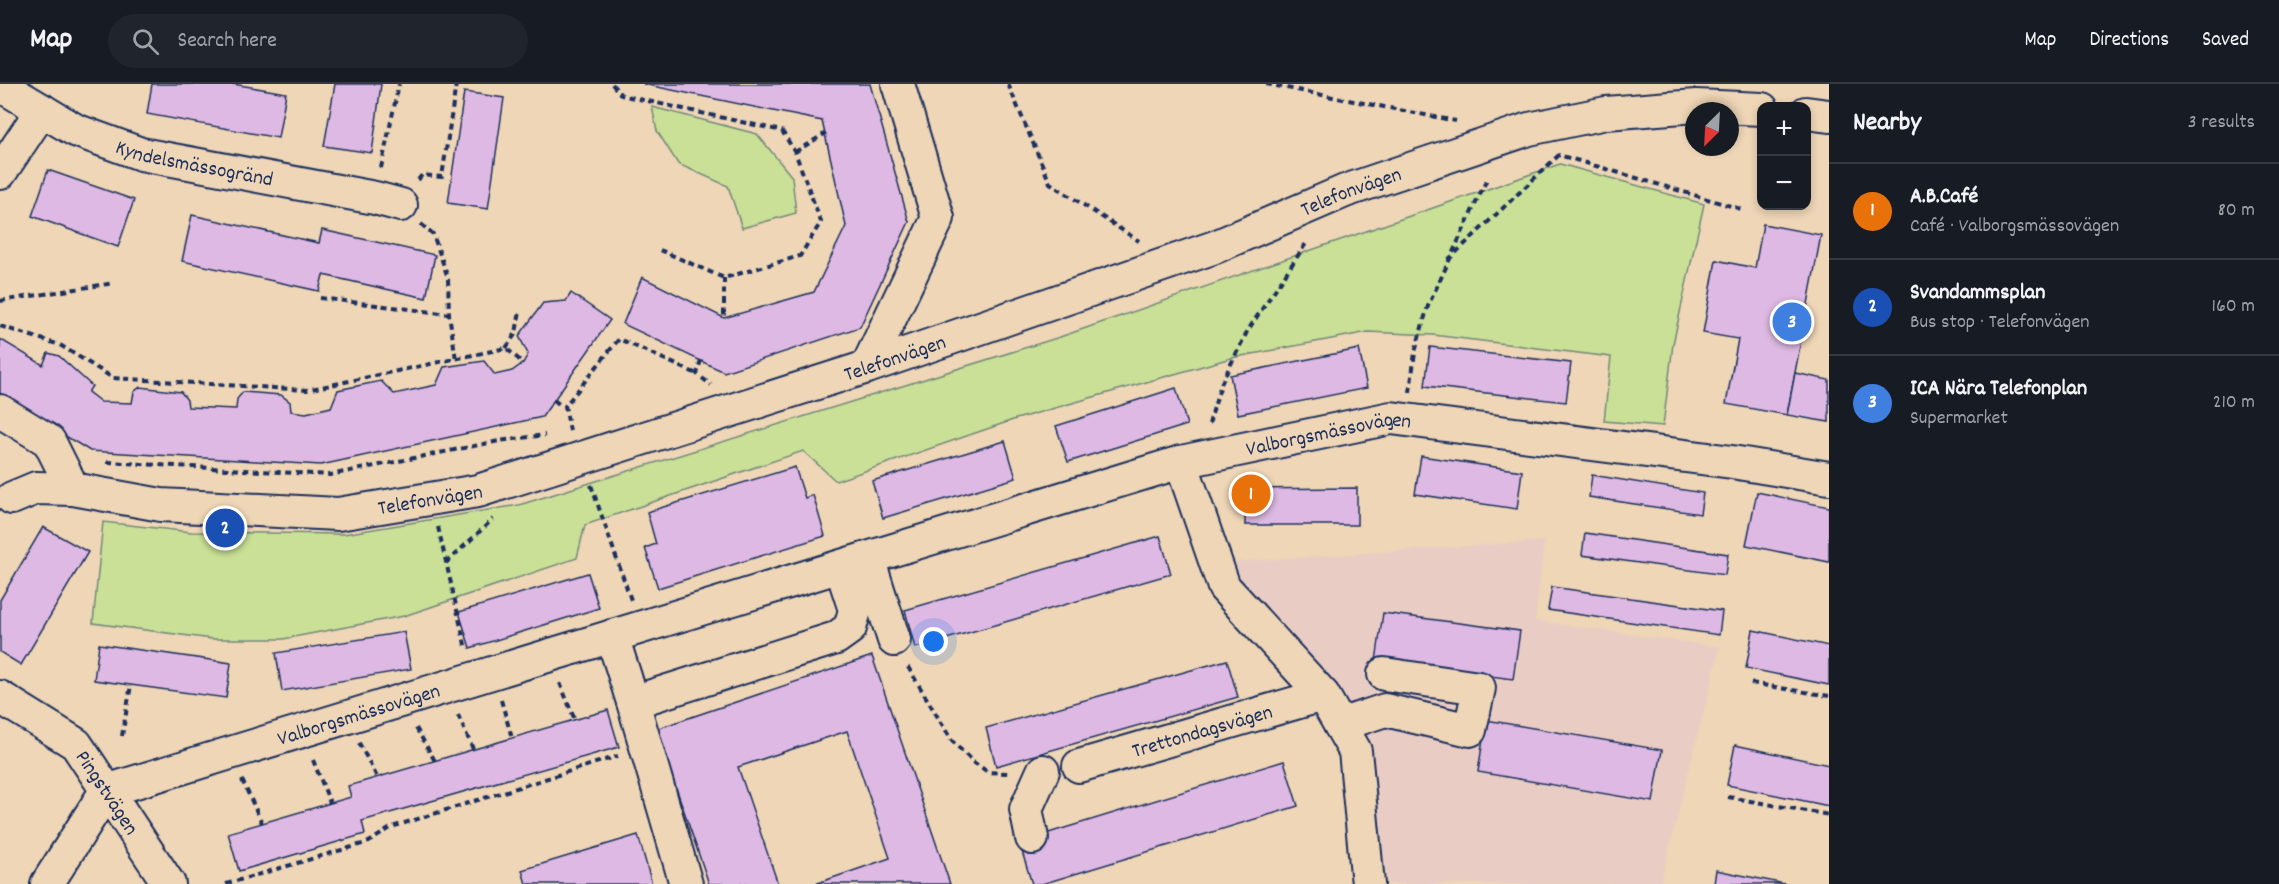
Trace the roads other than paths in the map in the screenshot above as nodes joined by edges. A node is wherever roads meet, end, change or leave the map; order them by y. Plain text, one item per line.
1 (898, 84) edge
2 (0, 85) edge
3 (42, 110) junction
4 (1757, 110) edge
5 (1811, 114) edge
6 (1829, 116) edge
7 (0, 173) edge
8 (401, 205) road end
9 (867, 367) junction
10 (0, 411) edge
11 (1181, 462) junction
12 (1829, 478) edge
13 (73, 489) junction
14 (4, 501) edge
15 (854, 562) junction
16 (612, 636) junction
17 (894, 640) road end
18 (1384, 674) dead end
19 (1323, 694) junction
20 (0, 697) edge
21 (633, 702) junction
22 (1340, 725) junction
23 (1079, 766) dead end
24 (1043, 771) road end
25 (106, 791) junction
26 (1032, 838) dead end
27 (46, 884) edge
28 (169, 884) edge
29 (686, 884) edge
30 (1368, 884) edge

1 - 9 street
2 - 3 street, Kyndelsmässogränd
3 - 7 street
3 - 8 street, Kyndelsmässogränd
4 - 9 street, Telefonvägen
5 - 6 street
9 - 13 street, Telefonvägen
10 - 13 street
11 - 12 street, Valborgsmässovägen
11 - 15 street, Valborgsmässovägen
11 - 19 street
13 - 14 street, Telefonvägen
15 - 16 street, Valborgsmässovägen
15 - 17 street
15 - 21 street
16 - 21 street
16 - 25 street, Valborgsmässovägen
18 - 22 street
19 - 22 street
19 - 23 street, Trettondagsvägen
20 - 25 street, Pingstvägen
21 - 29 street
22 - 30 street
24 - 26 street
25 - 27 street
25 - 28 street, Pingstvägen

